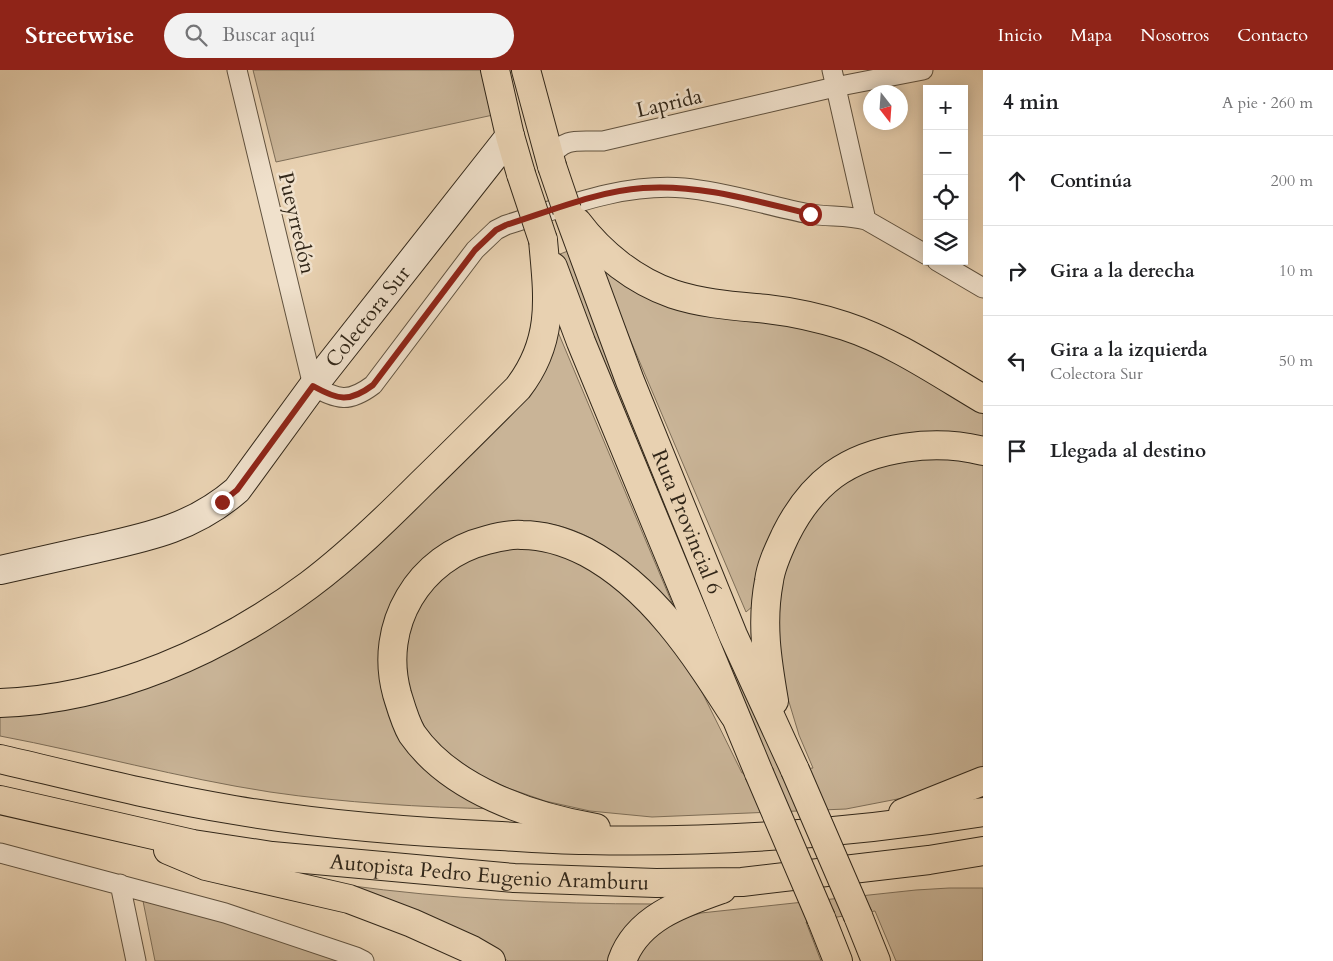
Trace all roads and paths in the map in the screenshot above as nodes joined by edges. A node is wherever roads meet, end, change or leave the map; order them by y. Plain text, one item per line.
1 (237, 70) edge
2 (495, 70) edge
3 (526, 70) edge
4 (922, 70) edge
5 (833, 79) edge
6 (510, 136) junction
7 (551, 162) junction
8 (866, 220) junction
9 (587, 244) junction
10 (546, 252) junction
11 (923, 253) edge
12 (944, 265) edge
13 (983, 288) edge
14 (313, 386) junction
15 (983, 399) edge
16 (983, 451) edge
17 (0, 570) edge
18 (0, 703) edge
19 (734, 715) junction
20 (779, 733) junction
21 (0, 758) edge
22 (983, 781) edge
23 (0, 800) edge
24 (983, 812) edge
25 (116, 827) junction
26 (869, 828) junction
27 (672, 841) junction
28 (983, 851) edge
29 (0, 853) edge
30 (929, 860) junction
31 (983, 870) edge
32 (742, 882) junction
33 (120, 884) junction
34 (136, 961) edge
35 (364, 961) edge
36 (491, 961) edge
37 (622, 961) edge
38 (838, 961) edge
39 (876, 961) edge

1 - 14 street, Pueyrredón
2 - 6 highway, Ruta Provincial 6
3 - 7 highway
4 - 5 street, Laprida
5 - 7 street, Laprida
5 - 8 street
6 - 10 highway, Ruta Provincial 6, bridge
6 - 14 street, Colectora Sur
7 - 9 highway, bridge
8 - 11 street
8 - 14 street
9 - 15 highway
9 - 20 highway, Ruta Provincial 6
10 - 18 highway
10 - 19 highway, Ruta Provincial 6
12 - 13 street
14 - 17 street, Colectora Sur
16 - 20 highway
19 - 27 highway
19 - 38 highway, Ruta Provincial 6, bridge
20 - 39 highway, Ruta Provincial 6, bridge
21 - 27 highway, Autopista Pedro Eugenio Aramburu
22 - 26 highway
23 - 25 highway, Autopista Pedro Eugenio Aramburu
24 - 26 highway, Autopista Pedro Eugenio Aramburu
25 - 32 highway, Autopista Pedro Eugenio Aramburu
25 - 36 highway
26 - 27 highway, Autopista Pedro Eugenio Aramburu
28 - 30 highway, Autopista Pedro Eugenio Aramburu
29 - 33 street
30 - 31 highway
30 - 32 highway, Autopista Pedro Eugenio Aramburu
32 - 37 highway
33 - 34 street
33 - 35 street

